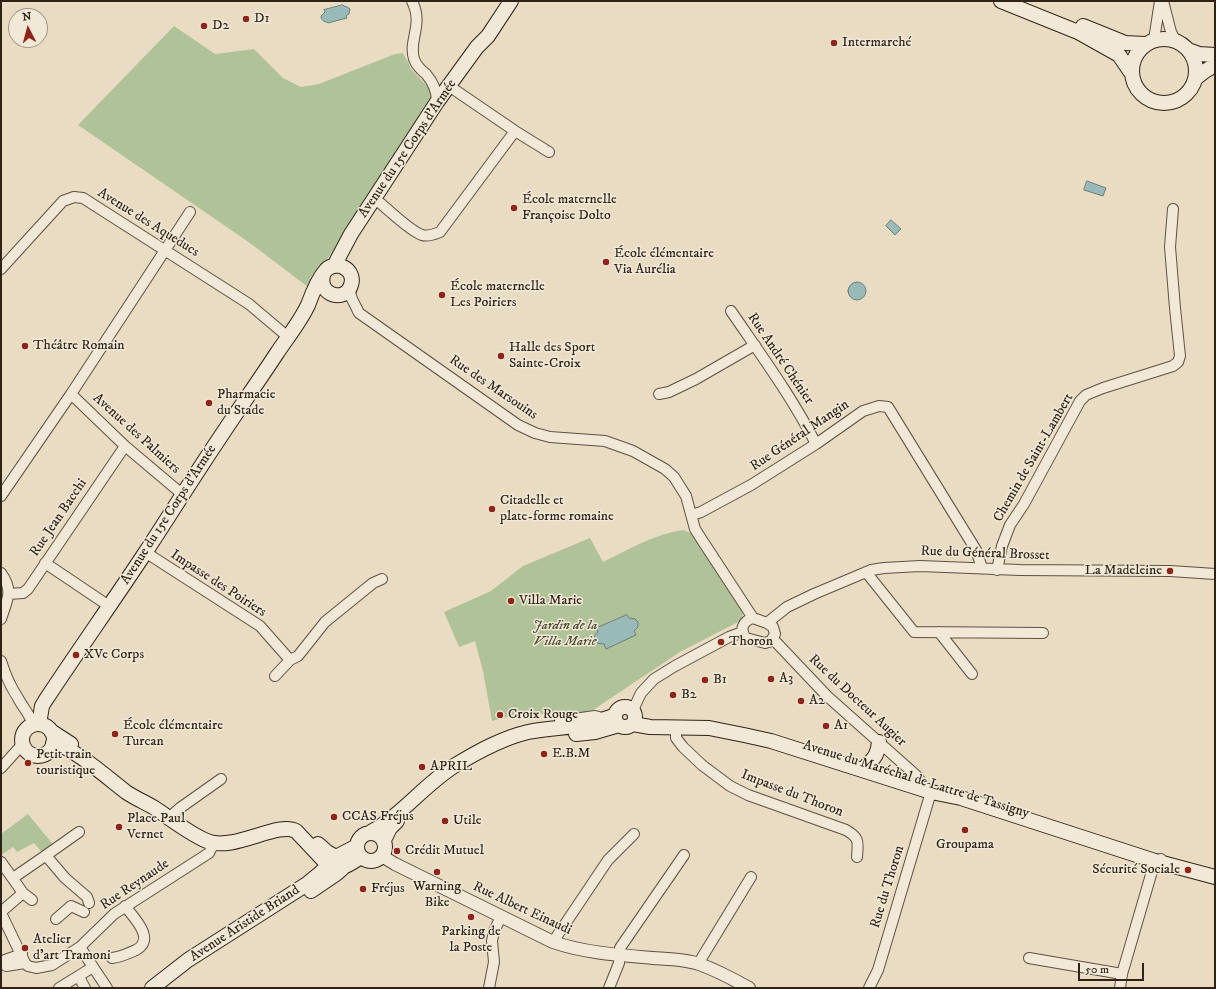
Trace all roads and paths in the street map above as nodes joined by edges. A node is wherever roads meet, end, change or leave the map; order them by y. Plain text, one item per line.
1 (412, 1) edge
2 (511, 1) edge
3 (1001, 1) edge
4 (1023, 1) edge
5 (1162, 1) edge
6 (1175, 40) junction
7 (1150, 42) junction
8 (1191, 51) junction
9 (1215, 55) edge
10 (1215, 65) edge
11 (1132, 74) junction
12 (1196, 78) junction
13 (452, 88) junction
14 (438, 102) junction
15 (515, 131) junction
16 (550, 152) dead end
17 (380, 203) junction
18 (1173, 209) dead end
19 (190, 212) dead end
20 (165, 251) junction
21 (1, 269) edge
22 (335, 270) junction
23 (349, 289) junction
24 (328, 292) junction
25 (306, 308) junction
26 (731, 311) dead end
27 (288, 337) junction
28 (755, 345) junction
29 (71, 394) junction
30 (659, 394) dead end
31 (816, 444) junction
32 (125, 446) junction
33 (182, 494) junction
34 (1, 496) edge
35 (692, 515) junction
36 (145, 552) junction
37 (45, 563) junction
38 (982, 568) junction
39 (997, 570) junction
40 (866, 572) junction
41 (1, 573) edge
42 (1215, 574) edge
43 (382, 579) dead end
44 (9, 594) junction
45 (109, 606) junction
46 (2, 616) edge
47 (754, 618) junction
48 (768, 623) junction
49 (743, 632) junction
50 (939, 632) junction
51 (1043, 633) dead end
52 (773, 639) junction
53 (290, 660) junction
54 (1, 661) edge
55 (3, 671) edge
56 (972, 674) dead end
57 (275, 676) dead end
58 (42, 706) junction
59 (26, 709) junction
60 (623, 718) junction
61 (676, 727) junction
62 (44, 731) junction
63 (879, 742) junction
64 (23, 746) junction
65 (867, 765) junction
66 (1, 768) edge
67 (221, 779) dead end
68 (926, 788) junction
69 (172, 815) junction
70 (79, 832) dead end
71 (371, 832) junction
72 (634, 834) dead end
73 (384, 840) junction
74 (214, 843) junction
75 (359, 852) junction
76 (684, 855) dead end
77 (45, 856) junction
78 (382, 856) junction
79 (857, 857) dead end
80 (1155, 861) junction
81 (1, 862) edge
82 (336, 863) junction
83 (1193, 863) junction
84 (1215, 869) edge
85 (752, 877) dead end
86 (1215, 877) edge
87 (13, 878) junction
88 (23, 893) junction
89 (32, 900) dead end
90 (125, 906) junction
91 (1, 912) edge
92 (501, 917) junction
93 (56, 919) dead end
94 (553, 942) junction
95 (80, 947) junction
96 (620, 955) junction
97 (112, 958) dead end
98 (1029, 958) dead end
99 (3, 961) edge
100 (25, 961) junction
101 (698, 964) junction
102 (93, 967) junction
103 (1122, 974) junction
104 (79, 976) junction
105 (59, 988) edge
106 (85, 988) edge
107 (107, 988) edge
108 (152, 988) edge
109 (164, 988) edge
110 (489, 988) edge
111 (610, 988) edge
112 (749, 988) edge
113 (869, 988) edge
114 (1120, 988) edge

1 - 14 street
2 - 13 main road, Avenue du 15e Corps d'Armée
3 - 11 main road
4 - 7 main road
5 - 6 street
5 - 7 street
6 - 7 main road
6 - 8 main road
7 - 11 main road
8 - 9 main road
8 - 12 main road
10 - 12 main road
11 - 12 main road
13 - 14 main road, Avenue du 15e Corps d'Armée
13 - 15 street
13 - 17 main road, Avenue du 15e Corps d'Armée
14 - 22 main road, Avenue du 15e Corps d'Armée
15 - 16 street
15 - 17 street
17 - 22 main road, Avenue du 15e Corps d'Armée
18 - 39 street, Chemin de Saint-Lambert
19 - 20 street
20 - 21 street, Avenue des Aqueducs
20 - 27 street, Avenue des Aqueducs
20 - 29 street
22 - 23 main road
22 - 24 main road
22 - 25 main road, Avenue du 15e Corps d'Armée
23 - 24 main road
23 - 35 street, Rue des Marsouins
24 - 25 main road, Avenue du 15e Corps d'Armée
25 - 27 main road, Avenue du 15e Corps d'Armée
26 - 28 street, Rue André Chénier
27 - 33 main road, Avenue du 15e Corps d'Armée
28 - 30 street
28 - 31 street, Rue André Chénier
29 - 32 street, Avenue des Palmiers
29 - 34 street
31 - 35 street, Rue Général Mangin
31 - 38 street, Rue Général Mangin
32 - 33 street, Avenue des Palmiers
32 - 37 street, Rue Jean Bacchi
33 - 36 main road, Avenue du 15e Corps d'Armée
35 - 47 street
36 - 45 main road, Avenue du 15e Corps d'Armée
36 - 53 street, Impasse des Poiriers
37 - 44 street, Rue Jean Bacchi
37 - 45 street
38 - 39 street, Rue du Général Brosset
38 - 40 street, Rue du Général Brosset
39 - 42 street, Rue du Général Brosset
40 - 48 street, Rue du Général Brosset
40 - 50 street
41 - 44 street
43 - 53 street
44 - 46 street
45 - 58 main road, Avenue du 15e Corps d'Armée
47 - 48 street
47 - 49 street
48 - 52 street
49 - 52 street
49 - 60 street
50 - 51 street
50 - 56 street
52 - 63 street, Rue du Docteur Augier
53 - 57 street
54 - 55 street
55 - 59 street
58 - 59 street
58 - 62 main road, Avenue du 15e Corps d'Armée
59 - 62 street
60 - 61 main road, Avenue du Maréchal de Lattre de Tassigny
60 - 65 main road, Avenue du Maréchal de Lattre de Tassigny
60 - 71 main road
60 - 73 main road
61 - 68 main road, Avenue du Maréchal de Lattre de Tassigny
61 - 79 street, Impasse du Thoron
62 - 64 main road
62 - 64 main road
62 - 69 main road
62 - 74 main road
63 - 65 main road
63 - 68 street, Rue du Docteur Augier
64 - 66 street
65 - 68 main road, Avenue du Maréchal de Lattre de Tassigny
67 - 69 street
68 - 80 main road, Avenue du Maréchal de Lattre de Tassigny
68 - 83 main road, Avenue du Maréchal de Lattre de Tassigny
68 - 113 street, Rue du Thoron
69 - 82 main road
70 - 77 street
71 - 73 main road
71 - 75 main road
72 - 94 street
73 - 78 main road
74 - 82 main road
74 - 90 street, Rue Reynaude
75 - 78 main road
75 - 82 main road
76 - 96 street
77 - 87 street
77 - 93 street
78 - 92 street, Rue Albert Einaudi
80 - 83 street, Avenue du Maréchal de Lattre de Tassigny
80 - 86 main road, Avenue du Maréchal de Lattre de Tassigny
80 - 103 street
81 - 87 street
82 - 108 main road, Avenue Aristide Briand
82 - 109 main road, Avenue Aristide Briand
83 - 84 main road, Avenue du Maréchal de Lattre de Tassigny
85 - 101 street
87 - 88 street
88 - 89 street
88 - 91 street
90 - 95 street, Rue Reynaude
90 - 97 street
91 - 100 street
92 - 94 street, Rue Albert Einaudi
92 - 110 street
94 - 96 street, Rue Albert Einaudi
95 - 100 street, Rue Reynaude
95 - 102 street
96 - 101 street, Rue Albert Einaudi
96 - 111 street
98 - 103 street
99 - 100 street, Rue Reynaude
101 - 112 street, Rue Albert Einaudi
102 - 104 street
102 - 107 street
103 - 114 street
104 - 105 street
104 - 106 street

